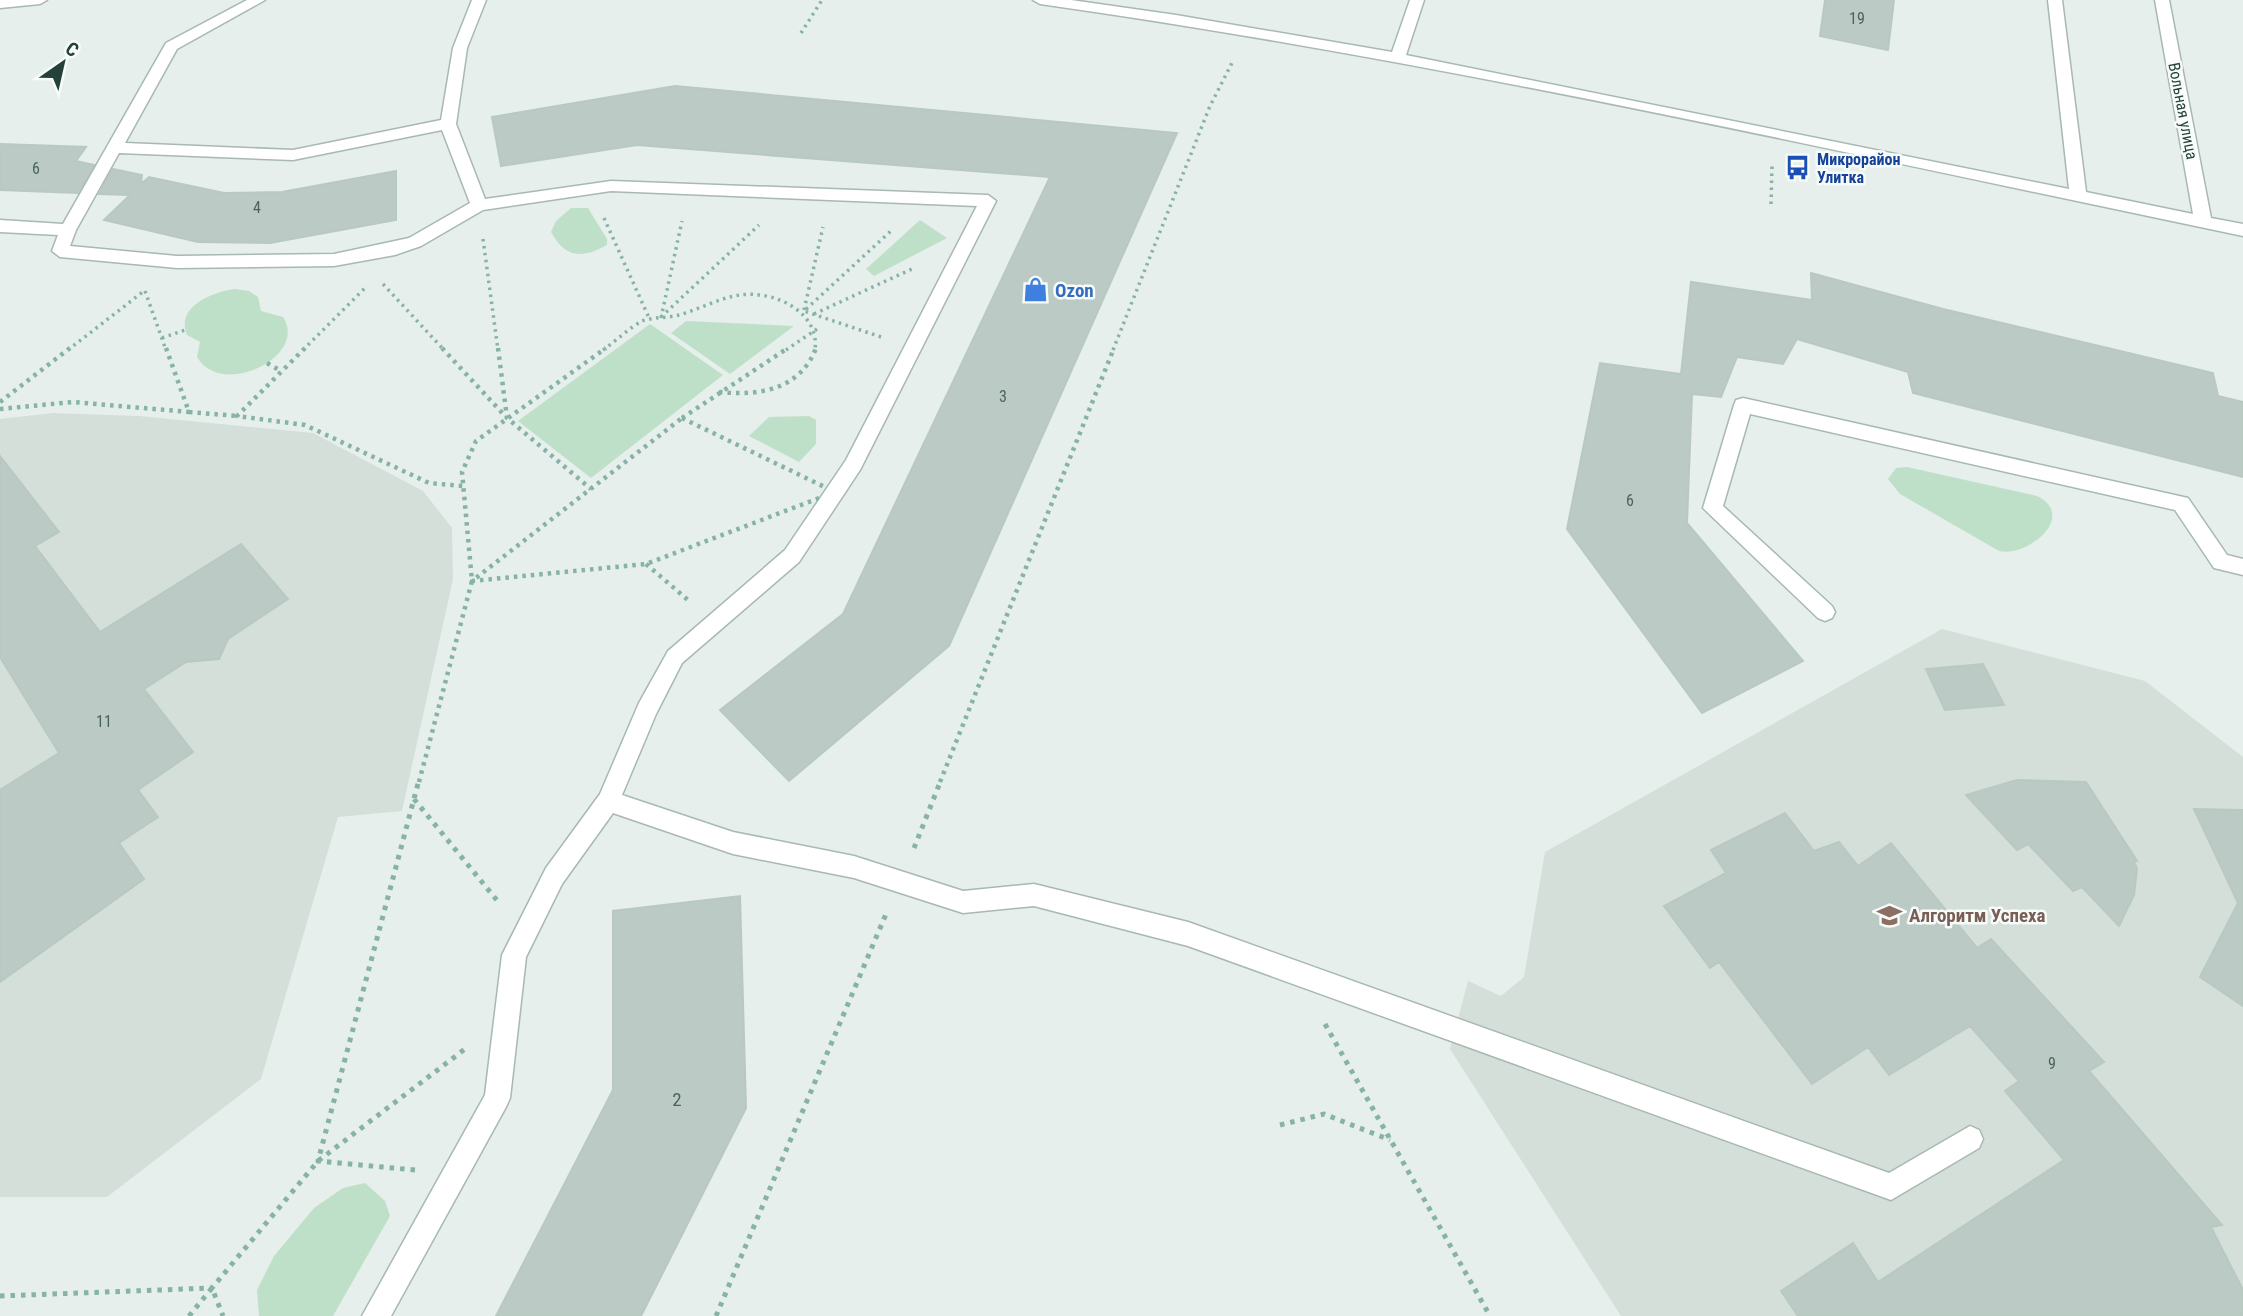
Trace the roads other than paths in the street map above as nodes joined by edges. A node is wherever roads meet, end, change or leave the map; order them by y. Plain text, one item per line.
1 (40, 0) edge
2 (258, 0) edge
3 (479, 0) edge
4 (1040, 0) edge
5 (1417, 0) edge
6 (2056, 0) edge
7 (2162, 0) edge
8 (0, 4) edge
9 (1397, 58) junction
10 (449, 124) junction
11 (116, 148) junction
12 (2078, 197) junction
13 (479, 205) junction
14 (2203, 221) junction
15 (0, 226) edge
16 (68, 230) junction
17 (2243, 230) edge
18 (2243, 567) edge
19 (1825, 612) dead end
20 (608, 802) junction
21 (1970, 1139) dead end
22 (376, 1316) edge

1 - 8 street
2 - 11 street
3 - 10 street
4 - 9 street
5 - 9 street
6 - 12 street
7 - 14 street, Вольная улица
9 - 12 street
10 - 11 street
10 - 13 street
11 - 16 street
12 - 14 street
13 - 16 street
13 - 20 street
14 - 17 street
15 - 16 street
18 - 19 street
20 - 21 street
20 - 22 street

